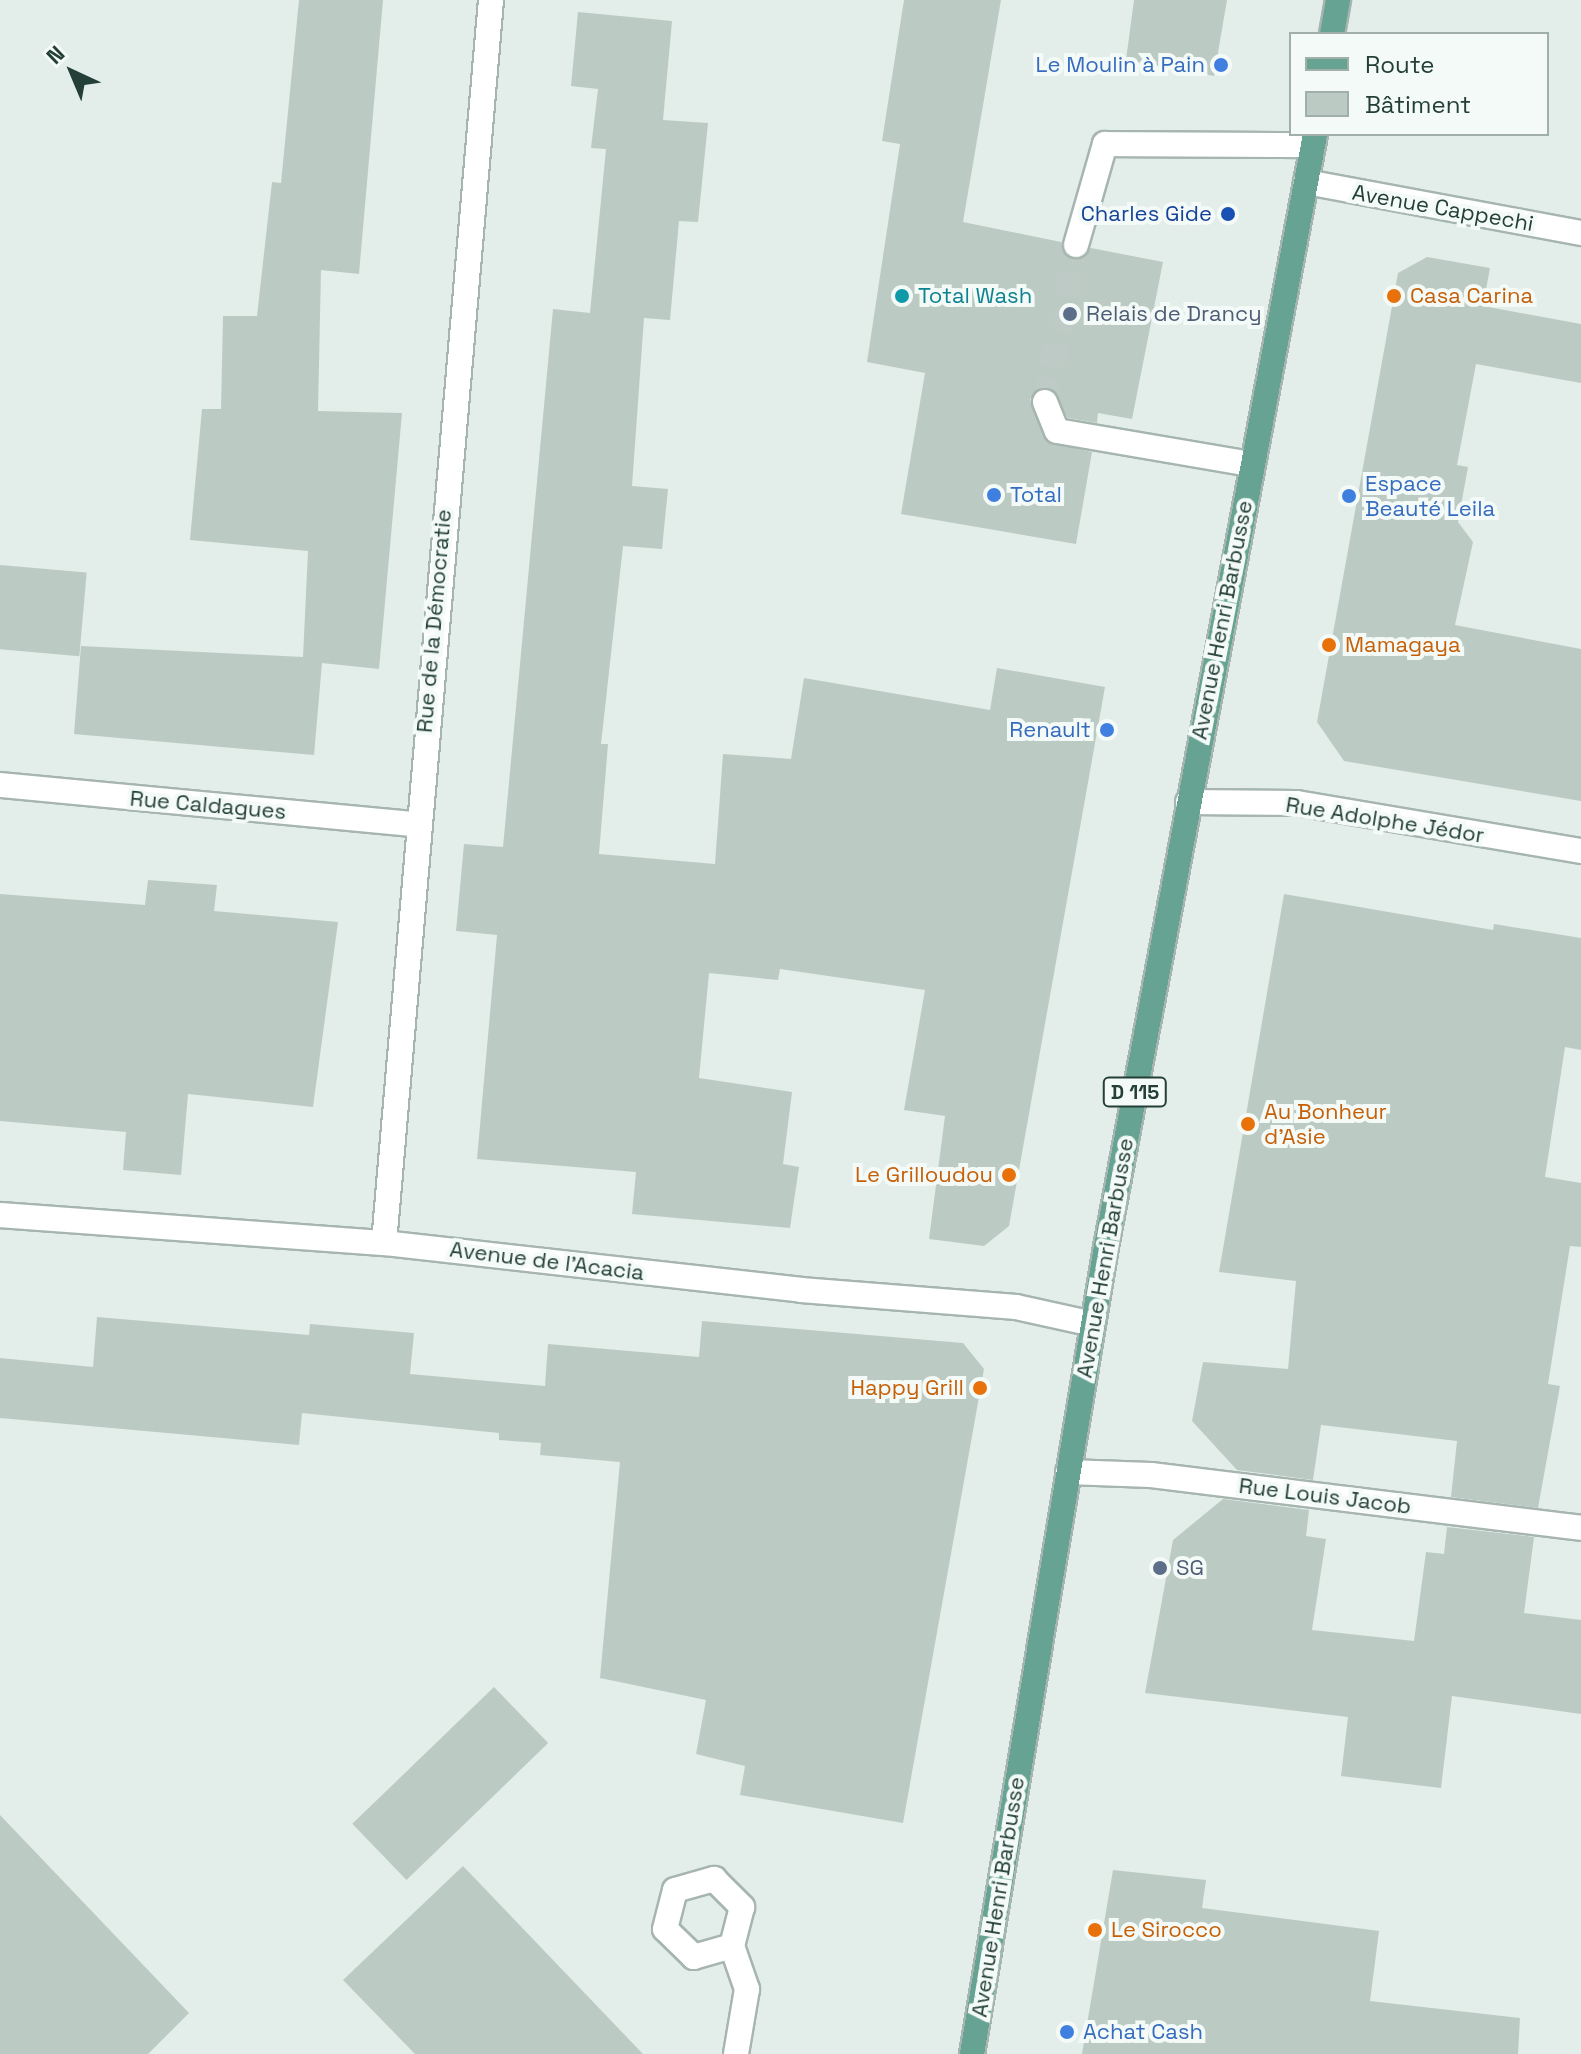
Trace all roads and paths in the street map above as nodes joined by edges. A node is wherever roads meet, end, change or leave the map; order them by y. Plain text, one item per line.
1 (491, 0) edge
2 (1338, 0) edge
3 (1332, 32) edge
4 (1314, 140) edge
5 (1306, 182) junction
6 (1581, 233) edge
7 (1076, 245) tunnel mouth
8 (1045, 402) dead end
9 (1251, 464) junction
10 (0, 785) edge
11 (1188, 802) junction
12 (416, 824) junction
13 (1581, 851) edge
14 (0, 1215) edge
15 (384, 1243) junction
16 (1093, 1324) junction
17 (1068, 1472) junction
18 (1581, 1528) edge
19 (732, 1946) dead end
20 (736, 2054) edge
21 (972, 2054) edge

1 - 12 street, Rue de la Démocratie
2 - 3 main road
4 - 5 main road, Avenue Henri Barbusse / D 115
4 - 7 street
5 - 6 street, Avenue Cappechi
5 - 9 main road, Avenue Henri Barbusse / D 115
8 - 9 street
9 - 11 main road, Avenue Henri Barbusse / D 115
10 - 12 street, Rue Caldagues
11 - 13 street, Rue Adolphe Jédor
11 - 16 main road, Avenue Henri Barbusse / D 115
12 - 15 street, Rue de la Démocratie
14 - 15 street, Avenue de l'Acacia
15 - 16 street, Avenue de l'Acacia
16 - 17 main road, Avenue Henri Barbusse / D 115
17 - 18 street, Rue Louis Jacob
17 - 21 main road, Avenue Henri Barbusse / D 115
19 - 20 street

